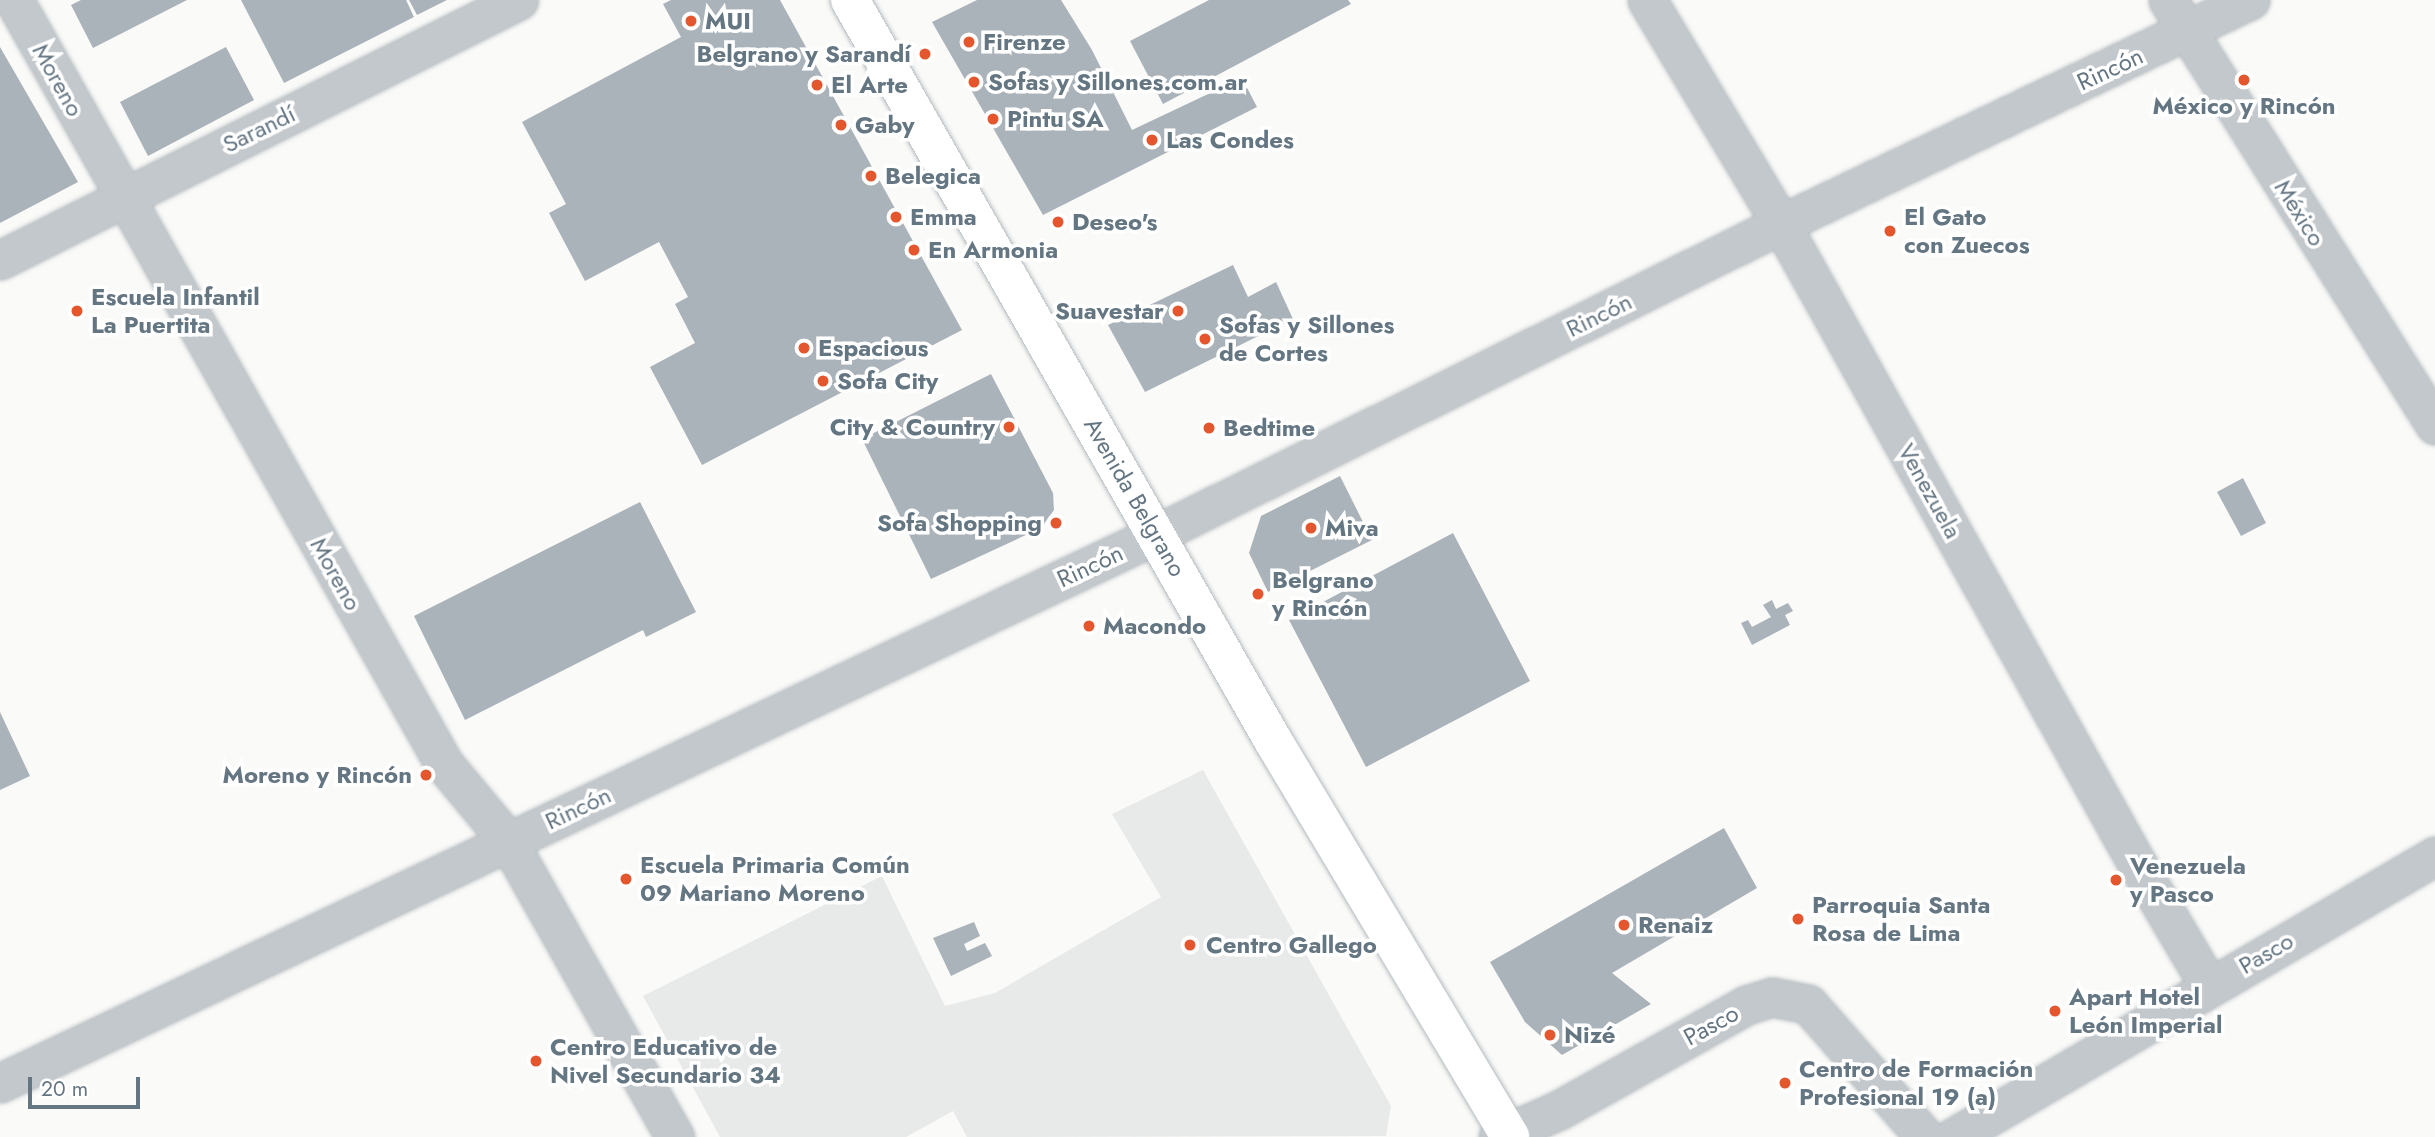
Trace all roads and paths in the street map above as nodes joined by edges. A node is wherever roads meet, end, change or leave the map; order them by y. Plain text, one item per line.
1 (14, 0) edge
2 (519, 0) edge
3 (850, 0) edge
4 (1647, 0) edge
5 (2168, 0) edge
6 (2250, 0) edge
7 (2186, 33) junction
8 (124, 196) junction
9 (1781, 224) junction
10 (0, 260) edge
11 (2435, 425) edge
12 (1157, 534) junction
13 (508, 841) junction
14 (2435, 856) edge
15 (2209, 985) junction
16 (0, 1083) edge
17 (1505, 1136) edge
18 (675, 1137) edge
19 (1925, 1137) edge
20 (1954, 1137) edge

1 - 8 street, Moreno
2 - 8 street, Sarandí
3 - 12 main road, Avenida Belgrano
4 - 9 street, Venezuela
5 - 7 street, México
6 - 7 street, Rincón
7 - 9 street, Rincón
7 - 11 street, México
8 - 10 street, Sarandí
8 - 13 street, Moreno
9 - 12 street, Rincón
9 - 15 street, Venezuela
12 - 13 street, Rincón
12 - 17 main road, Avenida Belgrano
13 - 16 street, Rincón
13 - 18 street, Moreno
14 - 15 street, Pasco
15 - 20 street, Pasco
17 - 19 street, Pasco

